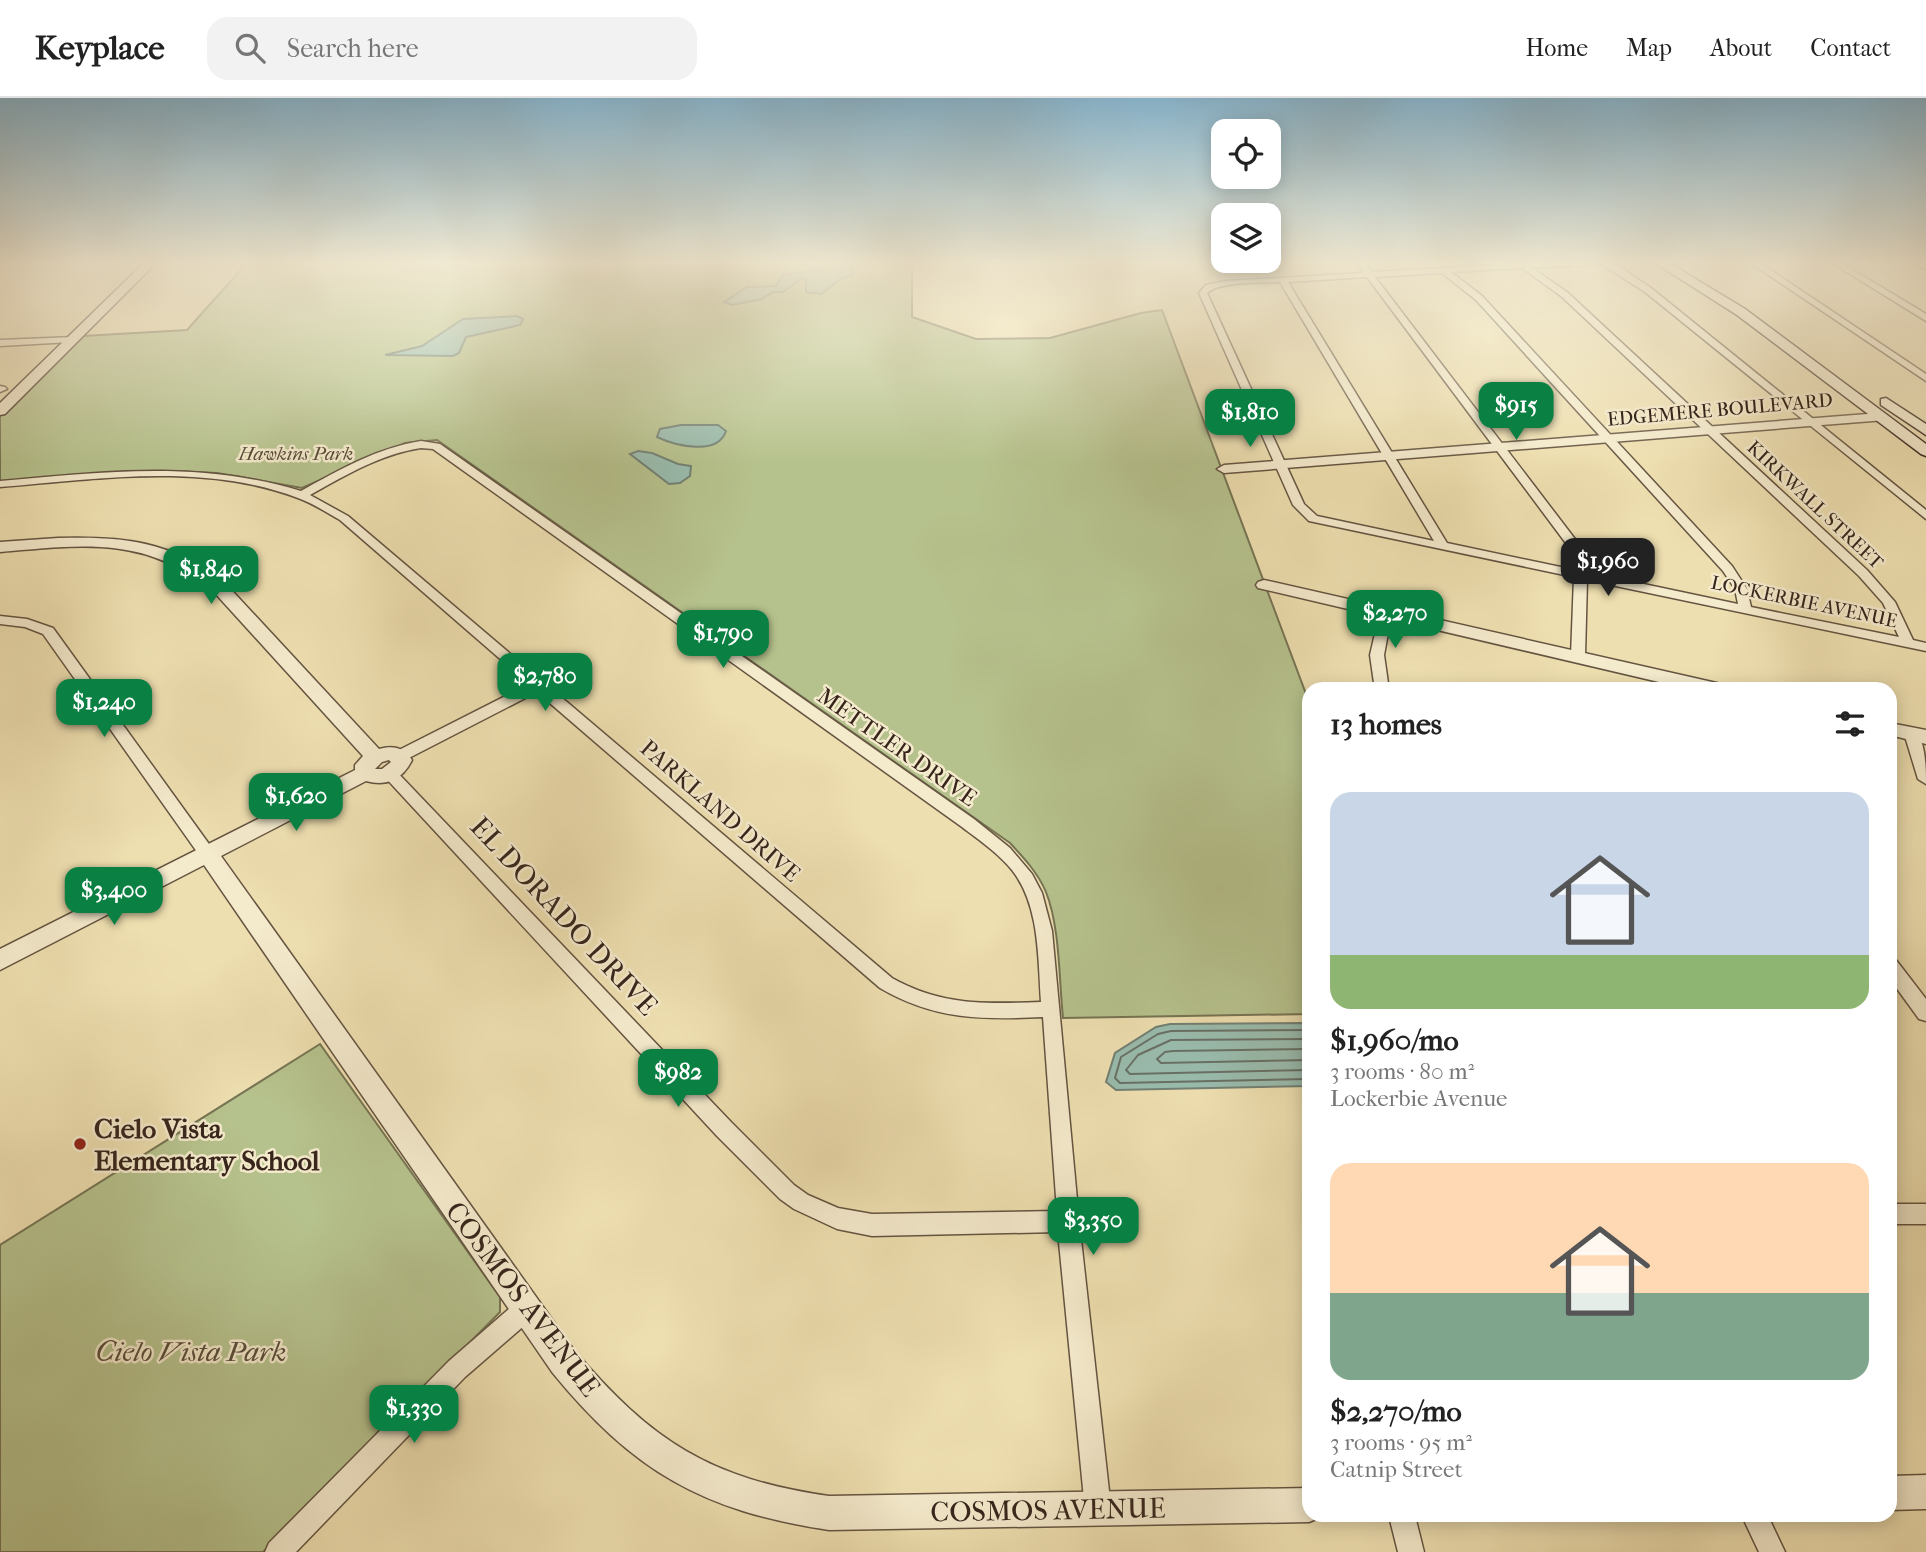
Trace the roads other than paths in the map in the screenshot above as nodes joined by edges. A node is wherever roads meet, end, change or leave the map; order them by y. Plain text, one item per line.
1 (66, 329) edge
2 (82, 329) edge
3 (1218, 329) edge
4 (1313, 329) edge
5 (1411, 329) edge
6 (1507, 329) edge
7 (1601, 329) edge
8 (1696, 329) edge
9 (1764, 329) edge
10 (1786, 329) edge
11 (1853, 329) edge
12 (71, 339) junction
13 (54, 340) junction
14 (0, 343) edge
15 (1810, 346) dead end
16 (27, 364) dead end
17 (1926, 378) edge
18 (1875, 394) dead end
19 (0, 411) edge
20 (1926, 413) edge
21 (1905, 415) junction
22 (1880, 416) junction
23 (1810, 422) junction
24 (1710, 430) junction
25 (1926, 431) edge
26 (1608, 439) junction
27 (1500, 447) junction
28 (1926, 451) edge
29 (1391, 456) junction
30 (1280, 464) junction
31 (1224, 469) dead end
32 (0, 484) edge
33 (302, 495) junction
34 (1926, 516) edge
35 (1443, 546) junction
36 (0, 547) edge
37 (1581, 576) junction
38 (1264, 585) dead end
39 (1745, 609) junction
40 (1386, 612) junction
41 (0, 620) edge
42 (1908, 643) junction
43 (1926, 647) edge
44 (1578, 656) junction
45 (1381, 682) edge
46 (1687, 682) edge
47 (540, 685) junction
48 (1897, 730) edge
49 (1918, 735) edge
50 (370, 765) junction
51 (395, 765) junction
52 (1926, 779) edge
53 (208, 855) junction
54 (0, 960) edge
55 (1897, 974) edge
56 (1051, 1009) junction
57 (1926, 1013) edge
58 (1897, 1214) edge
59 (1926, 1214) edge
60 (1068, 1221) junction
61 (525, 1310) junction
62 (1926, 1492) edge
63 (1897, 1493) edge
64 (1302, 1505) edge
65 (1098, 1509) junction
66 (1404, 1522) edge
67 (1758, 1522) edge
68 (278, 1552) edge
69 (1411, 1552) edge
70 (1772, 1552) edge

1 - 13 main road
2 - 12 main road
3 - 30 street
4 - 29 street
5 - 27 street
6 - 26 street
7 - 24 street, KIRKWALL STREET
8 - 23 street
9 - 22 main road
10 - 15 main road
11 - 17 street
12 - 13 street
12 - 19 main road
13 - 14 street
13 - 16 main road
18 - 21 main road
20 - 21 main road, EDGEMERE BOULEVARD
21 - 22 main road, EDGEMERE BOULEVARD
21 - 25 main road
22 - 23 street, EDGEMERE BOULEVARD
22 - 28 main road
23 - 24 street, EDGEMERE BOULEVARD
23 - 34 street
24 - 26 street, EDGEMERE BOULEVARD
24 - 42 street, KIRKWALL STREET
26 - 27 street, EDGEMERE BOULEVARD
26 - 39 street
27 - 29 street, EDGEMERE BOULEVARD
27 - 37 street
29 - 30 street, EDGEMERE BOULEVARD
29 - 35 street
30 - 31 street, EDGEMERE BOULEVARD
30 - 35 street, LOCKERBIE AVENUE
32 - 33 street, PARKLAND DRIVE
33 - 47 street, PARKLAND DRIVE
33 - 56 street, METTLER DRIVE
35 - 37 street, LOCKERBIE AVENUE
36 - 50 street
37 - 39 street, LOCKERBIE AVENUE
37 - 44 street
38 - 40 street
39 - 42 street, LOCKERBIE AVENUE
40 - 44 street
40 - 45 street
41 - 53 street, COSMOS AVENUE
42 - 43 street, LOCKERBIE AVENUE
44 - 46 street
47 - 51 street
47 - 56 street, PARKLAND DRIVE
48 - 49 street
49 - 52 street
50 - 51 street
50 - 53 street
51 - 60 street, EL DORADO DRIVE
53 - 54 street
53 - 61 street, COSMOS AVENUE
55 - 57 street
56 - 60 street, METTLER DRIVE
58 - 59 street
60 - 65 street, METTLER DRIVE
61 - 65 street, COSMOS AVENUE
61 - 68 street
62 - 63 street
64 - 65 street, COSMOS AVENUE
66 - 69 street
67 - 70 street

